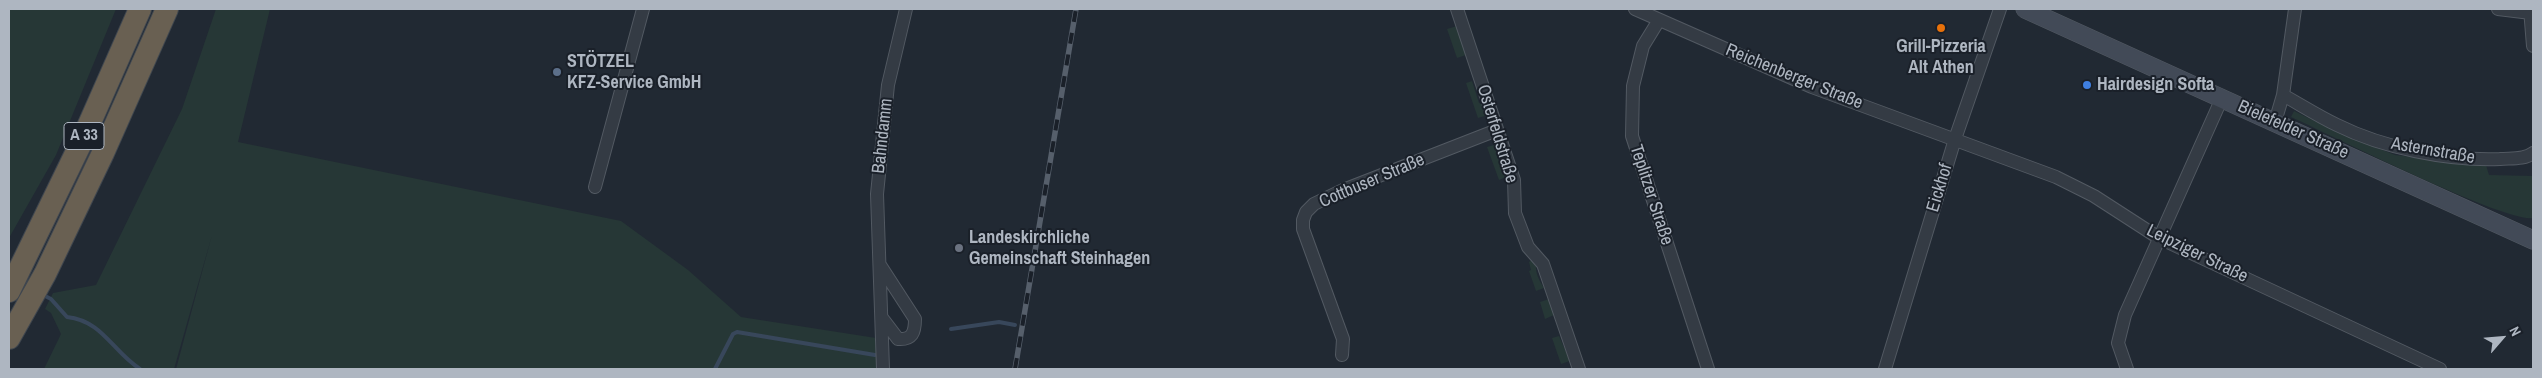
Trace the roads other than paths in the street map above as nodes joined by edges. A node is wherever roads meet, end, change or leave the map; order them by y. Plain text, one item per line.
1 (140, 9) edge
2 (167, 9) edge
3 (643, 9) edge
4 (906, 9) edge
5 (1457, 9) edge
6 (1635, 9) edge
7 (2000, 9) edge
8 (2024, 9) edge
9 (2296, 9) edge
10 (2498, 9) edge
11 (2530, 11) edge
12 (1659, 20) junction
13 (2533, 46) edge
14 (2283, 95) junction
15 (2222, 98) junction
16 (2275, 122) junction
17 (1497, 130) junction
18 (1955, 139) junction
19 (2533, 153) edge
20 (595, 187) dead end
21 (2525, 231) edge
22 (2159, 238) junction
23 (2533, 240) edge
24 (880, 265) junction
25 (9, 290) edge
26 (882, 318) junction
27 (9, 338) edge
28 (1342, 356) dead end
29 (883, 369) edge
30 (1579, 369) edge
31 (1708, 369) edge
32 (1885, 369) edge
33 (2127, 369) edge
34 (2440, 369) edge

1 - 25 highway, A 33
2 - 27 highway, A 33
3 - 20 street
4 - 24 street, Bahndamm
5 - 17 street, Osterfeldstraße
6 - 12 street, Reichenberger Straße
7 - 18 street, Eickhof
8 - 15 main road, Bielefelder Straße
9 - 14 street
10 - 11 street
11 - 13 street
12 - 18 street, Reichenberger Straße
12 - 31 street, Teplitzer Straße
14 - 16 street
14 - 19 street, Asternstraße
15 - 16 main road, Bielefelder Straße
15 - 22 street
16 - 21 main road, Bielefelder Straße
17 - 28 street, Cottbuser Straße
17 - 30 street, Osterfeldstraße
18 - 22 street, Leipziger Straße
18 - 32 street, Eickhof
21 - 23 main road, Bielefelder Straße
22 - 33 street
22 - 34 street, Leipziger Straße
24 - 26 street, Bahndamm
24 - 26 street
26 - 29 street, Bahndamm

